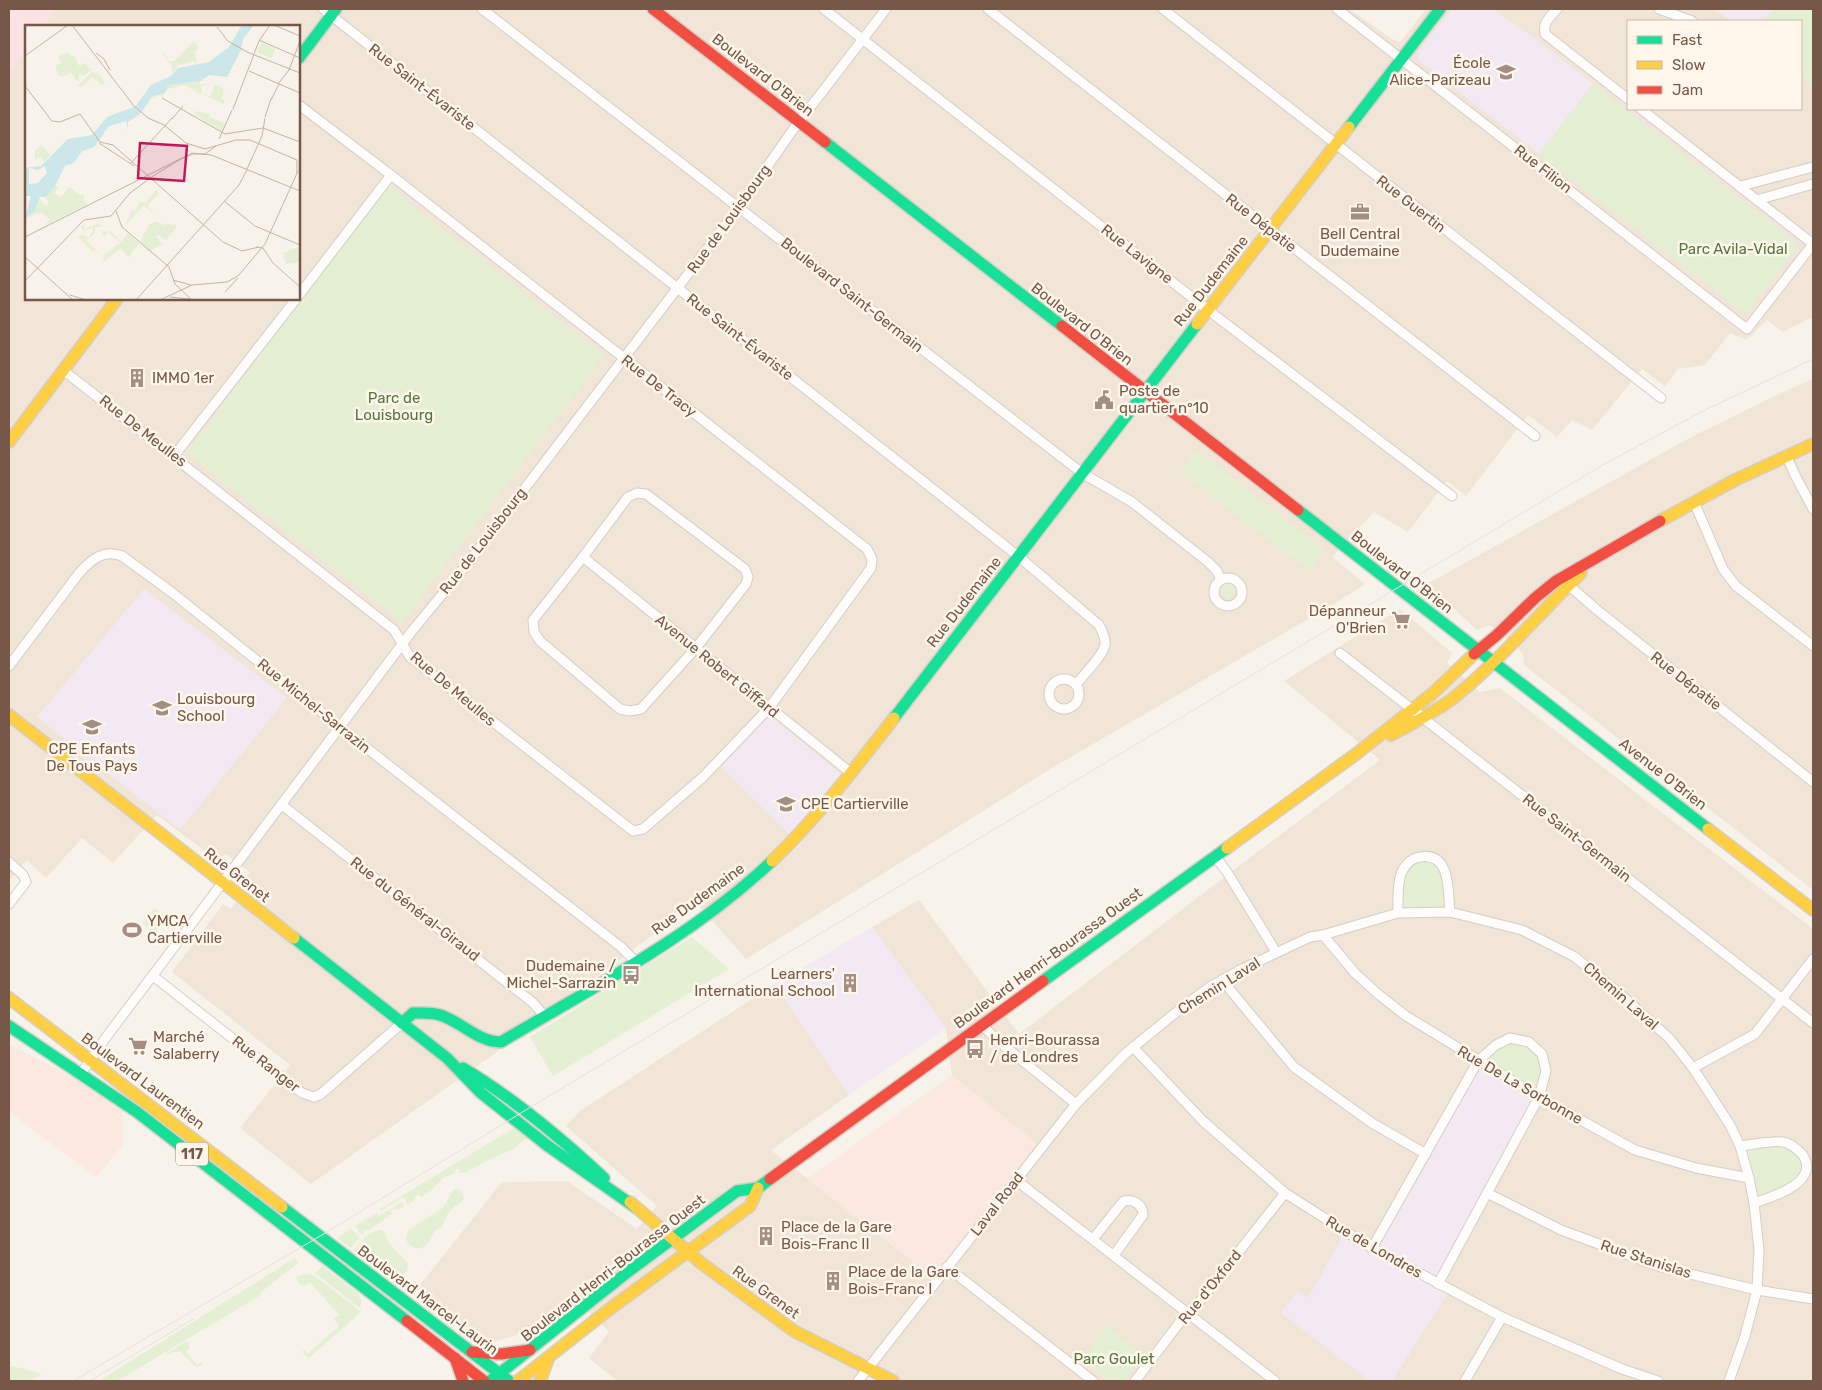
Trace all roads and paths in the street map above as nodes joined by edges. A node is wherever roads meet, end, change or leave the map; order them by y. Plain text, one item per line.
1 (482, 9) edge
2 (653, 9) edge
3 (824, 9) edge
4 (886, 9) edge
5 (988, 9) edge
6 (1163, 9) edge
7 (1337, 9) edge
8 (1440, 9) edge
9 (1556, 9) edge
10 (1659, 9) edge
11 (330, 11) edge
12 (1687, 20) edge
13 (863, 39) junction
14 (300, 56) edge
15 (1401, 59) junction
16 (1627, 98) edge
17 (300, 106) edge
18 (1642, 110) edge
19 (799, 122) junction
20 (1336, 144) junction
21 (1813, 167) edge
22 (391, 175) junction
23 (1813, 184) edge
24 (1741, 186) junction
25 (1757, 200) junction
26 (739, 207) junction
27 (1270, 230) junction
28 (1813, 244) edge
29 (677, 288) junction
30 (300, 294) edge
31 (116, 300) edge
32 (295, 300) edge
33 (1208, 310) junction
34 (624, 358) junction
35 (63, 370) junction
36 (1144, 391) junction
37 (1661, 398) dead end
38 (1535, 436) dead end
39 (9, 442) edge
40 (1813, 444) edge
41 (1786, 455) junction
42 (174, 456) junction
43 (1082, 473) junction
44 (1452, 496) dead end
45 (1694, 502) junction
46 (1813, 509) edge
47 (1018, 556) junction
48 (583, 557) junction
49 (1221, 580) dead end
50 (1565, 581) junction
51 (403, 643) junction
52 (1813, 646) edge
53 (695, 649) junction
54 (1480, 650) junction
55 (1340, 653) dead end
56 (1494, 661) junction
57 (9, 666) edge
58 (1076, 685) dead end
59 (769, 708) junction
60 (1412, 709) junction
61 (9, 715) edge
62 (1423, 718) junction
63 (340, 726) junction
64 (1356, 754) junction
65 (850, 773) junction
66 (1813, 782) edge
67 (282, 805) junction
68 (1215, 856) junction
69 (9, 862) edge
70 (223, 883) junction
71 (9, 904) edge
72 (1813, 910) edge
73 (1450, 912) junction
74 (1398, 913) junction
75 (1323, 935) junction
76 (1276, 952) junction
77 (1813, 959) edge
78 (635, 962) junction
79 (153, 976) junction
80 (1222, 980) junction
81 (9, 998) edge
82 (1783, 999) junction
83 (545, 1016) junction
84 (402, 1023) junction
85 (1813, 1023) edge
86 (982, 1025) junction
87 (9, 1026) edge
88 (1133, 1047) junction
89 (91, 1059) junction
90 (1478, 1061) junction
91 (1693, 1068) junction
92 (81, 1074) junction
93 (1539, 1097) junction
94 (1076, 1104) junction
95 (1740, 1146) junction
96 (1426, 1154) junction
97 (1750, 1178) junction
98 (1016, 1180) junction
99 (758, 1188) junction
100 (1487, 1193) junction
101 (1285, 1194) junction
102 (1754, 1203) junction
103 (673, 1238) junction
104 (1093, 1239) junction
105 (329, 1244) joint
106 (1372, 1248) junction
107 (688, 1251) junction
108 (319, 1252) joint
109 (1114, 1255) junction
110 (947, 1267) junction
111 (1438, 1284) junction
112 (1757, 1290) junction
113 (1813, 1299) edge
114 (1188, 1313) junction
115 (1502, 1317) junction
116 (530, 1350) junction
117 (472, 1352) junction
118 (455, 1358) junction
119 (548, 1358) junction
120 (868, 1368) junction
121 (504, 1378) edge
122 (462, 1381) edge
123 (484, 1381) edge
124 (490, 1381) edge
125 (518, 1381) edge
126 (540, 1381) edge
127 (858, 1381) edge
128 (893, 1381) edge
129 (1093, 1381) edge
130 (1135, 1381) edge
131 (1275, 1381) edge
132 (1464, 1381) edge
133 (1658, 1381) edge
134 (1729, 1381) edge

1 - 26 street, Boulevard Saint-Germain
2 - 19 street, Boulevard O'Brien
3 - 13 street, Rue Lavigne
4 - 13 street, Rue de Louisbourg
5 - 27 street, Rue Dépatie
6 - 20 street, Rue Guertin
7 - 15 street, Rue Filion
8 - 15 street, Rue Dudemaine
9 - 16 street
10 - 12 street
11 - 14 street
11 - 29 street, Rue Saint-Évariste
13 - 19 street, Rue de Louisbourg
13 - 33 street, Rue Lavigne
15 - 20 street, Rue Dudemaine
15 - 28 street, Rue Filion
17 - 22 street, Rue De Tracy
18 - 24 street
19 - 26 street, Rue de Louisbourg
19 - 36 street, Boulevard O'Brien
20 - 27 street, Rue Dudemaine
20 - 37 street, Rue Guertin
21 - 24 street
22 - 30 street
22 - 34 street, Rue De Tracy
23 - 25 street
24 - 25 street
25 - 28 street
26 - 29 street, Rue de Louisbourg
26 - 43 street, Boulevard Saint-Germain
27 - 33 street, Rue Dudemaine
27 - 38 street, Rue Dépatie
29 - 34 street, Rue de Louisbourg
29 - 47 street, Rue Saint-Évariste
31 - 35 street
32 - 42 street
33 - 36 street, Rue Dudemaine
33 - 44 street, Rue Lavigne
34 - 51 street, Rue de Louisbourg
34 - 59 street, Rue De Tracy
35 - 39 street
35 - 42 street, Rue De Meulles
36 - 43 street, Rue Dudemaine
36 - 54 street, Boulevard O'Brien
40 - 41 street, Boulevard Henri-Bourassa Ouest
41 - 45 street, Boulevard Henri-Bourassa Ouest
41 - 46 street
42 - 51 street, Rue De Meulles
43 - 47 street, Rue Dudemaine
43 - 49 street, Boulevard Saint-Germain
45 - 50 street, Boulevard Henri-Bourassa Ouest
45 - 52 street
47 - 58 street, Rue Saint-Évariste
47 - 65 street, Rue Dudemaine
48 - 53 street, Avenue Robert Giffard
48 - 53 street
48 - 53 street
50 - 54 street, Boulevard Henri-Bourassa Ouest
50 - 56 street, Boulevard Henri-Bourassa Ouest
50 - 66 street, Rue Dépatie
51 - 59 street, Rue De Meulles
51 - 63 street, Rue de Louisbourg
53 - 59 street, Avenue Robert Giffard
54 - 56 street, Boulevard O'Brien
54 - 60 street, Boulevard Henri-Bourassa Ouest
55 - 60 street, Rue Saint-Germain
56 - 62 street, Boulevard Henri-Bourassa Ouest
56 - 72 street, Avenue O'Brien
57 - 63 street, Rue Michel-Sarrazin
59 - 65 street, Avenue Robert Giffard
60 - 62 street, Rue Saint-Germain
60 - 64 street, Boulevard Henri-Bourassa Ouest
61 - 70 street, Rue Grenet
62 - 64 street, Boulevard Henri-Bourassa Ouest
62 - 82 street, Rue Saint-Germain
63 - 67 street, Rue de Louisbourg
63 - 78 street, Rue Michel-Sarrazin
64 - 68 street, Boulevard Henri-Bourassa Ouest
65 - 78 street, Rue Dudemaine
67 - 70 street, Rue de Louisbourg
67 - 83 street, Rue du Général-Giraud
68 - 76 street
68 - 86 street, Boulevard Henri-Bourassa Ouest
69 - 71 street
70 - 79 street, Rue de Louisbourg
70 - 84 street, Rue Grenet
73 - 74 street, Chemin Laval
73 - 74 street
73 - 91 street, Chemin Laval
74 - 75 street, Chemin Laval
75 - 76 street, Chemin Laval
75 - 90 street, Rue De La Sorbonne
76 - 80 street, Chemin Laval
77 - 82 street
78 - 83 street, Rue Dudemaine
79 - 84 street, Rue Ranger
79 - 89 street, Rue de Louisbourg
80 - 88 street, Chemin Laval
80 - 96 street
81 - 89 street, Boulevard Laurentien / 117
82 - 85 street, Rue Saint-Germain
82 - 91 street
83 - 84 street, Rue Dudemaine
84 - 103 street, Rue Grenet
86 - 94 street
86 - 99 street, Boulevard Henri-Bourassa Ouest
87 - 92 street, Boulevard Laurentien / 117
88 - 94 street, Laval Road
88 - 101 street, Rue de Londres
89 - 92 street, Rue de Louisbourg
89 - 105 street, Boulevard Laurentien / 117
90 - 93 street, Rue De La Sorbonne
90 - 93 street, Rue De La Sorbonne
90 - 96 street, Rue De La Sorbonne
91 - 95 street, Chemin Laval
92 - 108 street, Boulevard Laurentien / 117
93 - 97 street, Rue De La Sorbonne
93 - 100 street, Rue De La Sorbonne
94 - 98 street, Laval Road
95 - 97 street, Chemin Laval
95 - 102 street
96 - 106 street, Rue De La Sorbonne
97 - 102 street, Chemin Laval
98 - 104 street
98 - 110 street, Laval Road
99 - 103 street, Boulevard Henri-Bourassa Ouest
99 - 107 street, Boulevard Henri-Bourassa Ouest
100 - 111 street, Rue De La Sorbonne
100 - 112 street, Rue Stanislas
101 - 106 street, Rue de Londres
101 - 114 street, Rue d'Oxford
102 - 112 street, Chemin Laval
103 - 107 street, Rue Grenet
103 - 116 street, Boulevard Henri-Bourassa Ouest
104 - 109 street
104 - 109 street
105 - 117 street, Boulevard Marcel-Laurin / 117
106 - 111 street, Rue de Londres
107 - 119 street, Boulevard Henri-Bourassa Ouest
107 - 120 street, Rue Grenet
108 - 118 street, Boulevard Marcel-Laurin / 117
109 - 114 street
110 - 120 street, Laval Road
110 - 129 street
111 - 115 street, Rue de Londres
112 - 113 street, Rue Stanislas
112 - 134 street, Chemin Laval
114 - 130 street, Rue d'Oxford
114 - 131 street
115 - 132 street
115 - 133 street, Rue de Londres
116 - 117 street
116 - 121 street, Boulevard Henri-Bourassa Ouest
117 - 121 street, Boulevard Marcel-Laurin / 117
118 - 122 street
118 - 123 street, Boulevard Marcel-Laurin / 117
119 - 125 street, Boulevard Henri-Bourassa Ouest
119 - 126 street
120 - 127 street
120 - 128 street, Rue Grenet
121 - 124 street, Boulevard Henri-Bourassa Ouest

